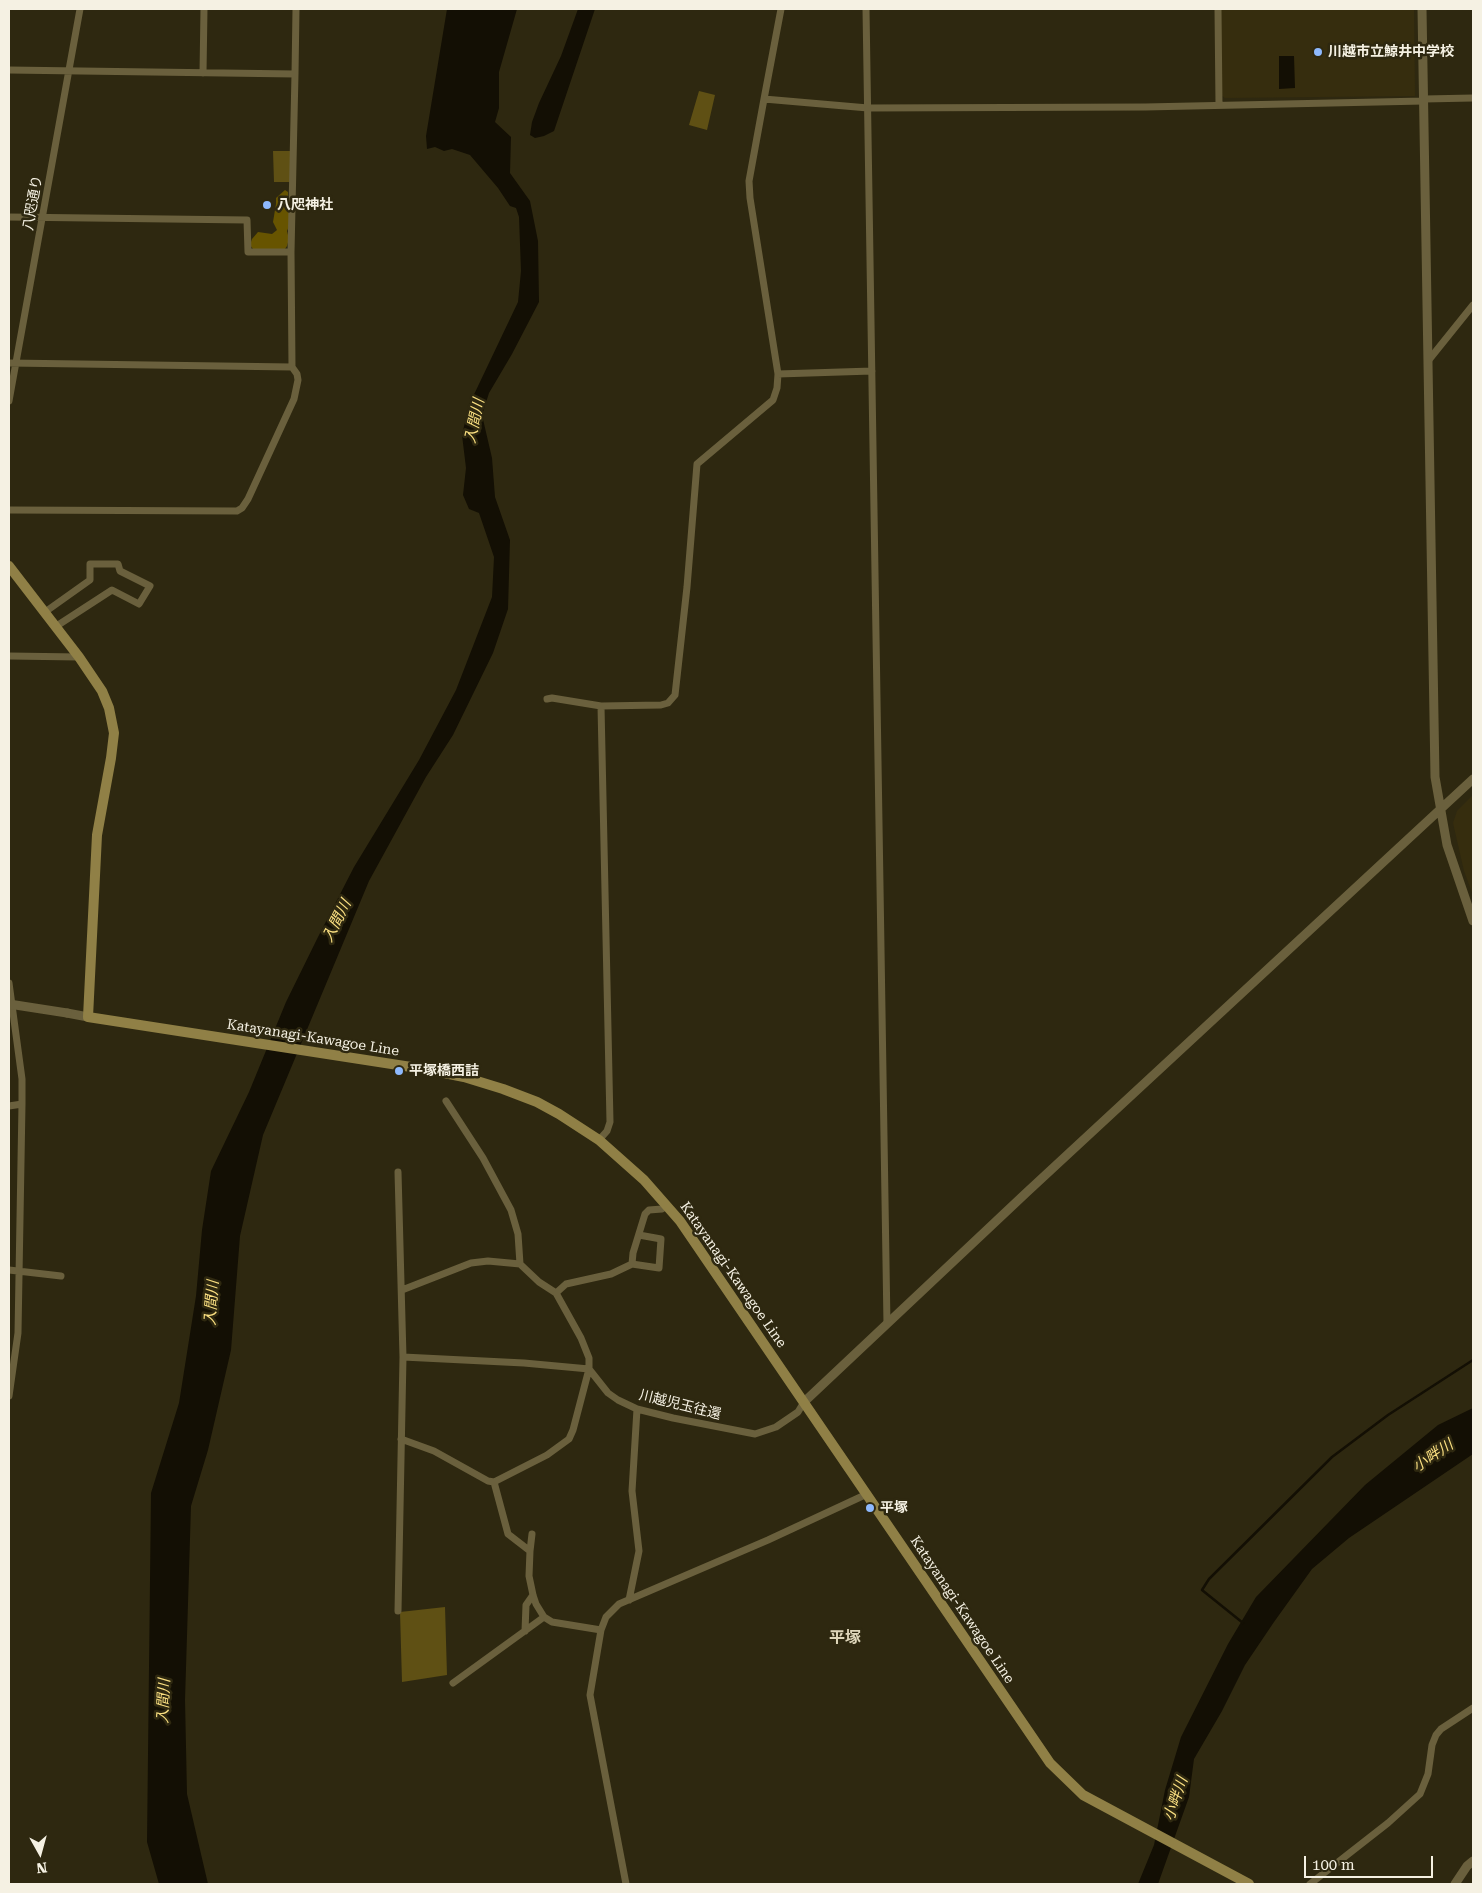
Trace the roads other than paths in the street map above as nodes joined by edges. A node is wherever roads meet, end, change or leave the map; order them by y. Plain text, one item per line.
1 (80, 9) edge
2 (204, 9) edge
3 (296, 9) edge
4 (781, 9) edge
5 (866, 9) edge
6 (1218, 9) edge
7 (1422, 9) edge
8 (9, 70) edge
9 (69, 72) junction
10 (203, 73) junction
11 (295, 74) junction
12 (1473, 98) edge
13 (764, 99) junction
14 (1424, 100) junction
15 (1219, 105) junction
16 (868, 108) junction
17 (9, 217) edge
18 (44, 217) junction
19 (291, 252) junction
20 (1473, 305) edge
21 (1428, 361) junction
22 (12, 363) edge
23 (292, 367) junction
24 (872, 371) junction
25 (778, 374) junction
26 (9, 401) edge
27 (9, 510) edge
28 (9, 566) edge
29 (45, 612) junction
30 (55, 627) junction
31 (9, 656) edge
32 (79, 657) junction
33 (547, 699) dead end
34 (601, 706) junction
35 (1473, 779) edge
36 (1440, 809) junction
37 (1473, 921) edge
38 (9, 983) edge
39 (9, 1004) edge
40 (88, 1016) junction
41 (11, 1019) edge
42 (446, 1101) dead end
43 (22, 1104) junction
44 (9, 1106) edge
45 (599, 1140) junction
46 (398, 1172) dead end
47 (667, 1205) junction
48 (639, 1235) junction
49 (520, 1264) junction
50 (632, 1264) junction
51 (9, 1270) edge
52 (18, 1271) junction
53 (61, 1276) dead end
54 (402, 1290) junction
55 (556, 1293) junction
56 (887, 1324) junction
57 (403, 1357) junction
58 (590, 1369) junction
59 (9, 1396) edge
60 (804, 1402) junction
61 (637, 1409) junction
62 (401, 1439) junction
63 (494, 1482) junction
64 (867, 1494) junction
65 (532, 1534) dead end
66 (530, 1551) junction
67 (533, 1595) junction
68 (629, 1600) junction
69 (398, 1611) dead end
70 (544, 1617) junction
71 (601, 1630) junction
72 (525, 1631) junction
73 (453, 1683) dead end
74 (1473, 1708) edge
75 (1473, 1861) edge
76 (626, 1884) edge
77 (1250, 1884) edge
78 (1310, 1884) edge
79 (1455, 1884) edge

1 - 9 street, 八咫通り
2 - 10 street
3 - 11 street
4 - 13 street
5 - 16 street
6 - 15 street
7 - 14 street
8 - 9 street
9 - 10 street
9 - 18 street, 八咫通り
10 - 11 street
11 - 19 street
12 - 14 street
13 - 16 street
13 - 25 street
14 - 15 street
14 - 21 street
15 - 16 street
16 - 24 street
17 - 18 street
18 - 19 street
18 - 22 street, 八咫通り
19 - 23 street
20 - 21 street
21 - 36 street
22 - 23 street
22 - 26 street, 八咫通り
23 - 27 street
24 - 25 street
24 - 56 street
25 - 34 street
28 - 29 main road
29 - 30 main road
29 - 30 street
30 - 32 main road
31 - 32 street
32 - 40 main road
33 - 34 street
34 - 45 street
35 - 36 street
36 - 37 street
36 - 56 street
38 - 41 street
39 - 40 street, bridge
40 - 45 main road, Katayanagi-Kawagoe Line
41 - 43 street
42 - 49 street
43 - 44 street
43 - 52 street
45 - 47 main road, Katayanagi-Kawagoe Line
46 - 54 street
47 - 48 street
47 - 60 main road, Katayanagi-Kawagoe Line
48 - 50 street
48 - 50 street
49 - 54 street
49 - 55 street
50 - 55 street
51 - 52 street
52 - 53 street
52 - 59 street
54 - 57 street
55 - 58 street
56 - 60 street
57 - 58 street
57 - 62 street
58 - 61 street, 川越児玉往還
58 - 63 street
60 - 61 street, 川越児玉往還
60 - 64 main road, Katayanagi-Kawagoe Line
61 - 68 street
62 - 63 street
62 - 69 street
63 - 66 street
64 - 68 street
64 - 77 main road, Katayanagi-Kawagoe Line
65 - 66 street
66 - 67 street
67 - 70 street
67 - 72 street
68 - 71 street
70 - 71 street
70 - 72 street
71 - 76 street
72 - 73 street
74 - 78 street
75 - 79 street

